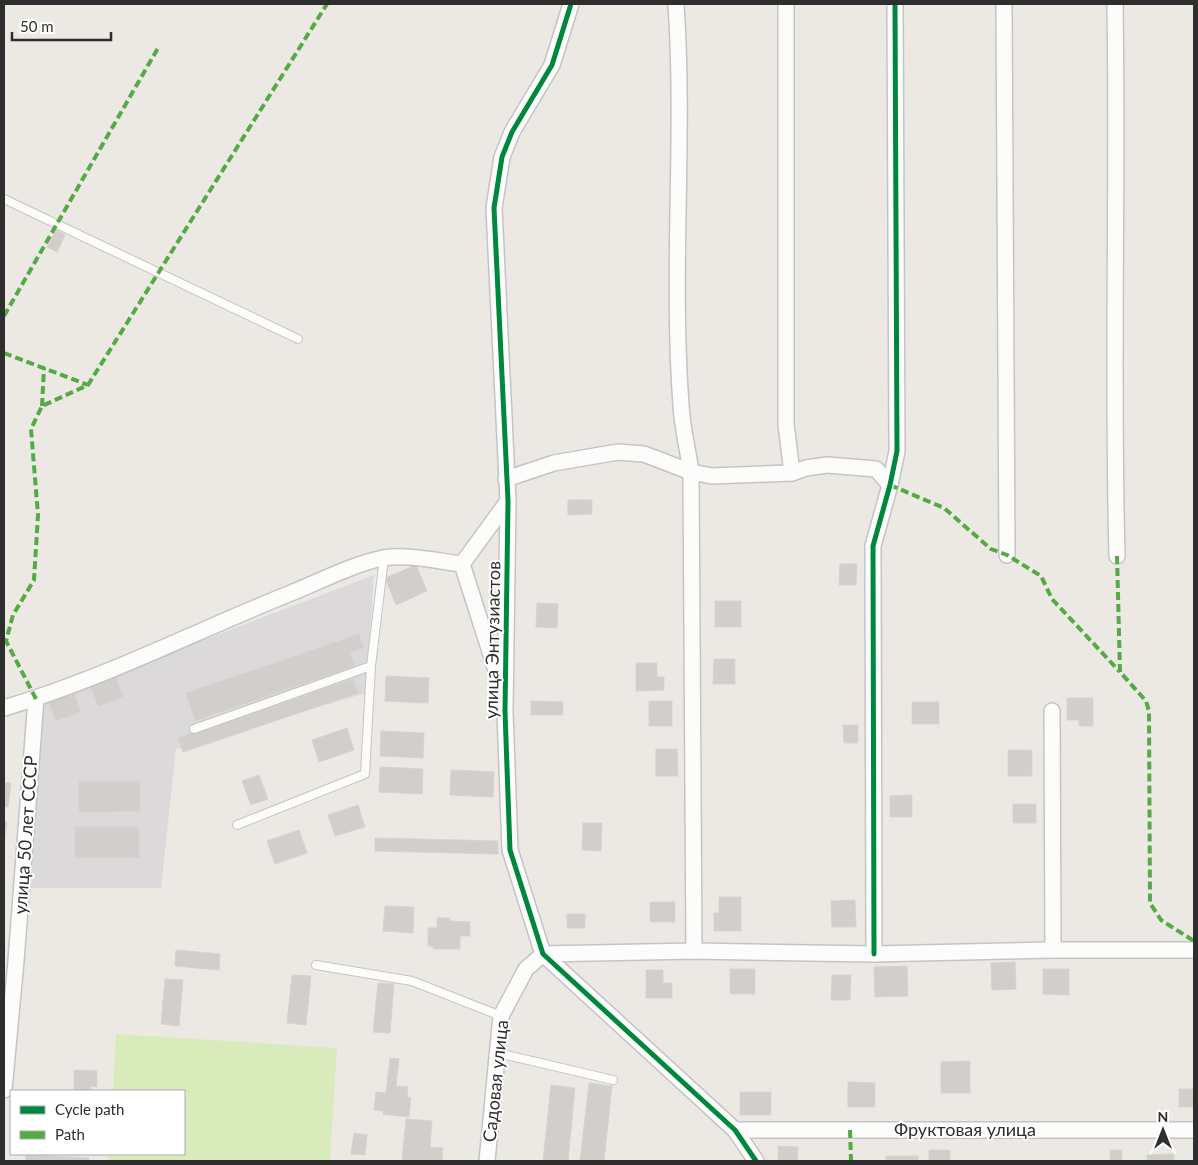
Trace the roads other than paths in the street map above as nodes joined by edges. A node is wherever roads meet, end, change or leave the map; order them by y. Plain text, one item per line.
1 (571, 4) edge
2 (676, 4) edge
3 (786, 4) edge
4 (895, 4) edge
5 (1004, 4) edge
6 (1115, 4) edge
7 (4, 198) edge
8 (298, 339) dead end
9 (691, 472) junction
10 (792, 473) junction
11 (506, 479) junction
12 (890, 485) junction
13 (508, 501) junction
14 (1007, 554) dead end
15 (1117, 556) dead end
16 (384, 558) junction
17 (462, 564) junction
18 (371, 666) junction
19 (36, 698) junction
20 (4, 708) edge
21 (1052, 711) dead end
22 (506, 712) junction
23 (194, 729) dead end
24 (237, 825) dead end
25 (1053, 950) junction
26 (1194, 950) edge
27 (694, 951) junction
28 (543, 954) junction
29 (874, 954) junction
30 (316, 965) dead end
31 (501, 1016) junction
32 (498, 1053) junction
33 (613, 1080) dead end
34 (4, 1090) edge
35 (735, 1130) junction
36 (1194, 1130) edge
37 (487, 1161) edge
38 (756, 1161) edge

1 - 11 street, улица Энтузиастов
2 - 9 street
3 - 10 street
4 - 12 street
5 - 14 street
6 - 15 street
7 - 8 lane
9 - 10 street
9 - 11 street
9 - 27 street
10 - 12 street
11 - 13 street, улица Энтузиастов
12 - 29 street
13 - 17 street
13 - 22 street, улица Энтузиастов
16 - 17 street
16 - 18 lane
16 - 19 street
17 - 22 street
18 - 23 lane
18 - 24 lane
19 - 20 street
19 - 34 street, улица 50 лет СССР
21 - 25 street
22 - 28 street, улица Энтузиастов
25 - 26 street
25 - 29 street
27 - 28 street
27 - 29 street
28 - 31 street, Садовая улица
28 - 35 street
30 - 31 lane
31 - 32 street, Садовая улица
32 - 33 lane
32 - 37 street, Садовая улица
35 - 36 street, Фруктовая улица
35 - 38 street

